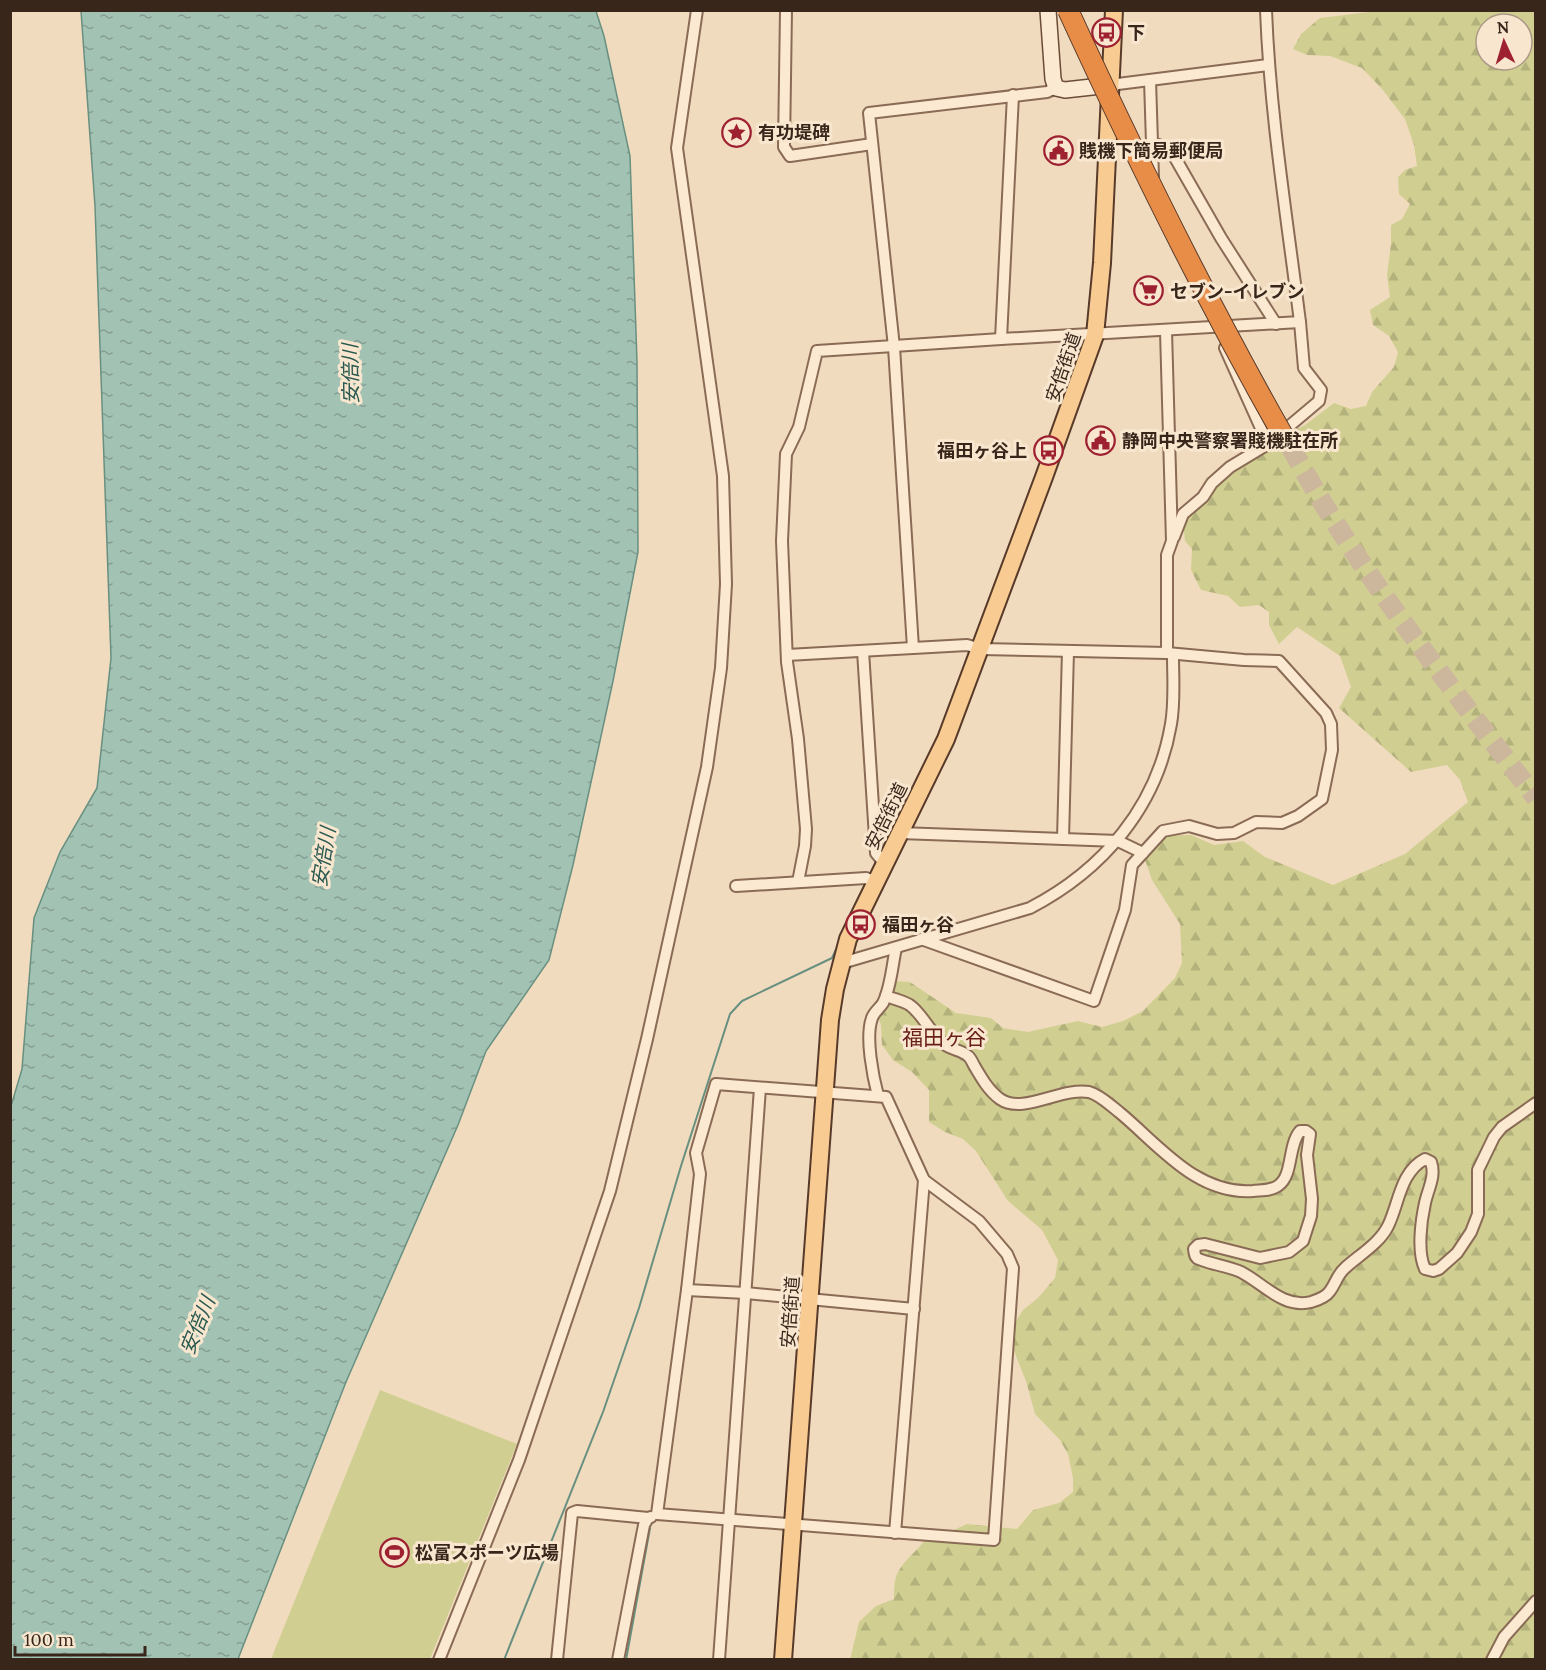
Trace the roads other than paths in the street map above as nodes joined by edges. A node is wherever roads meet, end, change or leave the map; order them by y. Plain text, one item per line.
1 (697, 10) edge
2 (786, 10) edge
3 (1048, 10) edge
4 (1068, 10) edge
5 (1079, 10) edge
6 (1114, 10) edge
7 (1266, 10) edge
8 (1268, 65) junction
9 (1150, 80) junction
10 (1110, 85) junction
11 (1056, 88) junction
12 (1013, 95) junction
13 (1152, 143) junction
14 (872, 144) junction
15 (1300, 322) junction
16 (1276, 324) junction
17 (1216, 328) junction
18 (1166, 331) junction
19 (1095, 335) junction
20 (1001, 339) junction
21 (894, 347) junction
22 (1281, 439) junction
23 (1172, 541) junction
24 (913, 648) junction
25 (981, 649) junction
26 (862, 651) junction
27 (1068, 651) junction
28 (1170, 654) junction
29 (787, 655) junction
30 (900, 833) junction
31 (1063, 839) junction
32 (1118, 841) junction
33 (1143, 853) junction
34 (885, 864) junction
35 (798, 882) junction
36 (876, 882) junction
37 (736, 886) dead end
38 (921, 939) junction
39 (896, 948) junction
40 (842, 963) junction
41 (885, 996) junction
42 (760, 1088) junction
43 (826, 1092) junction
44 (878, 1096) junction
45 (1536, 1104) edge
46 (924, 1180) junction
47 (687, 1290) junction
48 (746, 1293) junction
49 (810, 1299) junction
50 (914, 1309) junction
51 (652, 1516) junction
52 (729, 1518) junction
53 (794, 1523) junction
54 (895, 1533) junction
55 (1536, 1600) edge
56 (439, 1659) edge
57 (557, 1659) edge
58 (618, 1659) edge
59 (719, 1659) edge
60 (783, 1659) edge
61 (1492, 1659) edge

1 - 56 street
2 - 14 street
3 - 11 street
4 - 22 highway, bridge
5 - 22 highway, bridge
6 - 10 main road, 安倍街道
7 - 8 street
8 - 9 street
8 - 15 street
9 - 10 street
9 - 13 street
10 - 11 street
10 - 19 main road, 安倍街道
11 - 12 street
12 - 14 street
12 - 20 street
13 - 16 street
13 - 17 street
14 - 21 street
15 - 16 street
15 - 22 street
16 - 17 street
17 - 18 street
17 - 22 street
18 - 19 street
18 - 23 street
19 - 20 street
19 - 25 main road, 安倍街道
20 - 21 street
21 - 24 street
21 - 29 street
22 - 23 street
23 - 28 street
24 - 25 street
24 - 26 street
25 - 27 street
25 - 30 main road, 安倍街道
26 - 29 street
26 - 34 street
27 - 28 street
27 - 31 street
28 - 32 street
28 - 33 street
29 - 35 street
30 - 31 street
30 - 34 main road, 安倍街道
31 - 32 street
32 - 33 street
32 - 38 street
33 - 38 street
34 - 36 main road, 安倍街道
35 - 36 street
35 - 37 street
36 - 40 main road, 安倍街道
38 - 39 street
39 - 40 street
39 - 41 street
40 - 43 main road, 安倍街道
41 - 44 street
41 - 45 street
42 - 43 street
42 - 47 street
42 - 48 street
43 - 44 street
43 - 49 main road, 安倍街道
44 - 46 street
46 - 50 street
46 - 54 street
47 - 48 street
47 - 51 street
48 - 49 street
48 - 52 street
49 - 50 street
49 - 53 main road, 安倍街道
50 - 54 street
51 - 52 street
51 - 57 street
51 - 58 street
52 - 53 street
52 - 59 street
53 - 54 street
53 - 60 main road, 安倍街道
55 - 61 street

